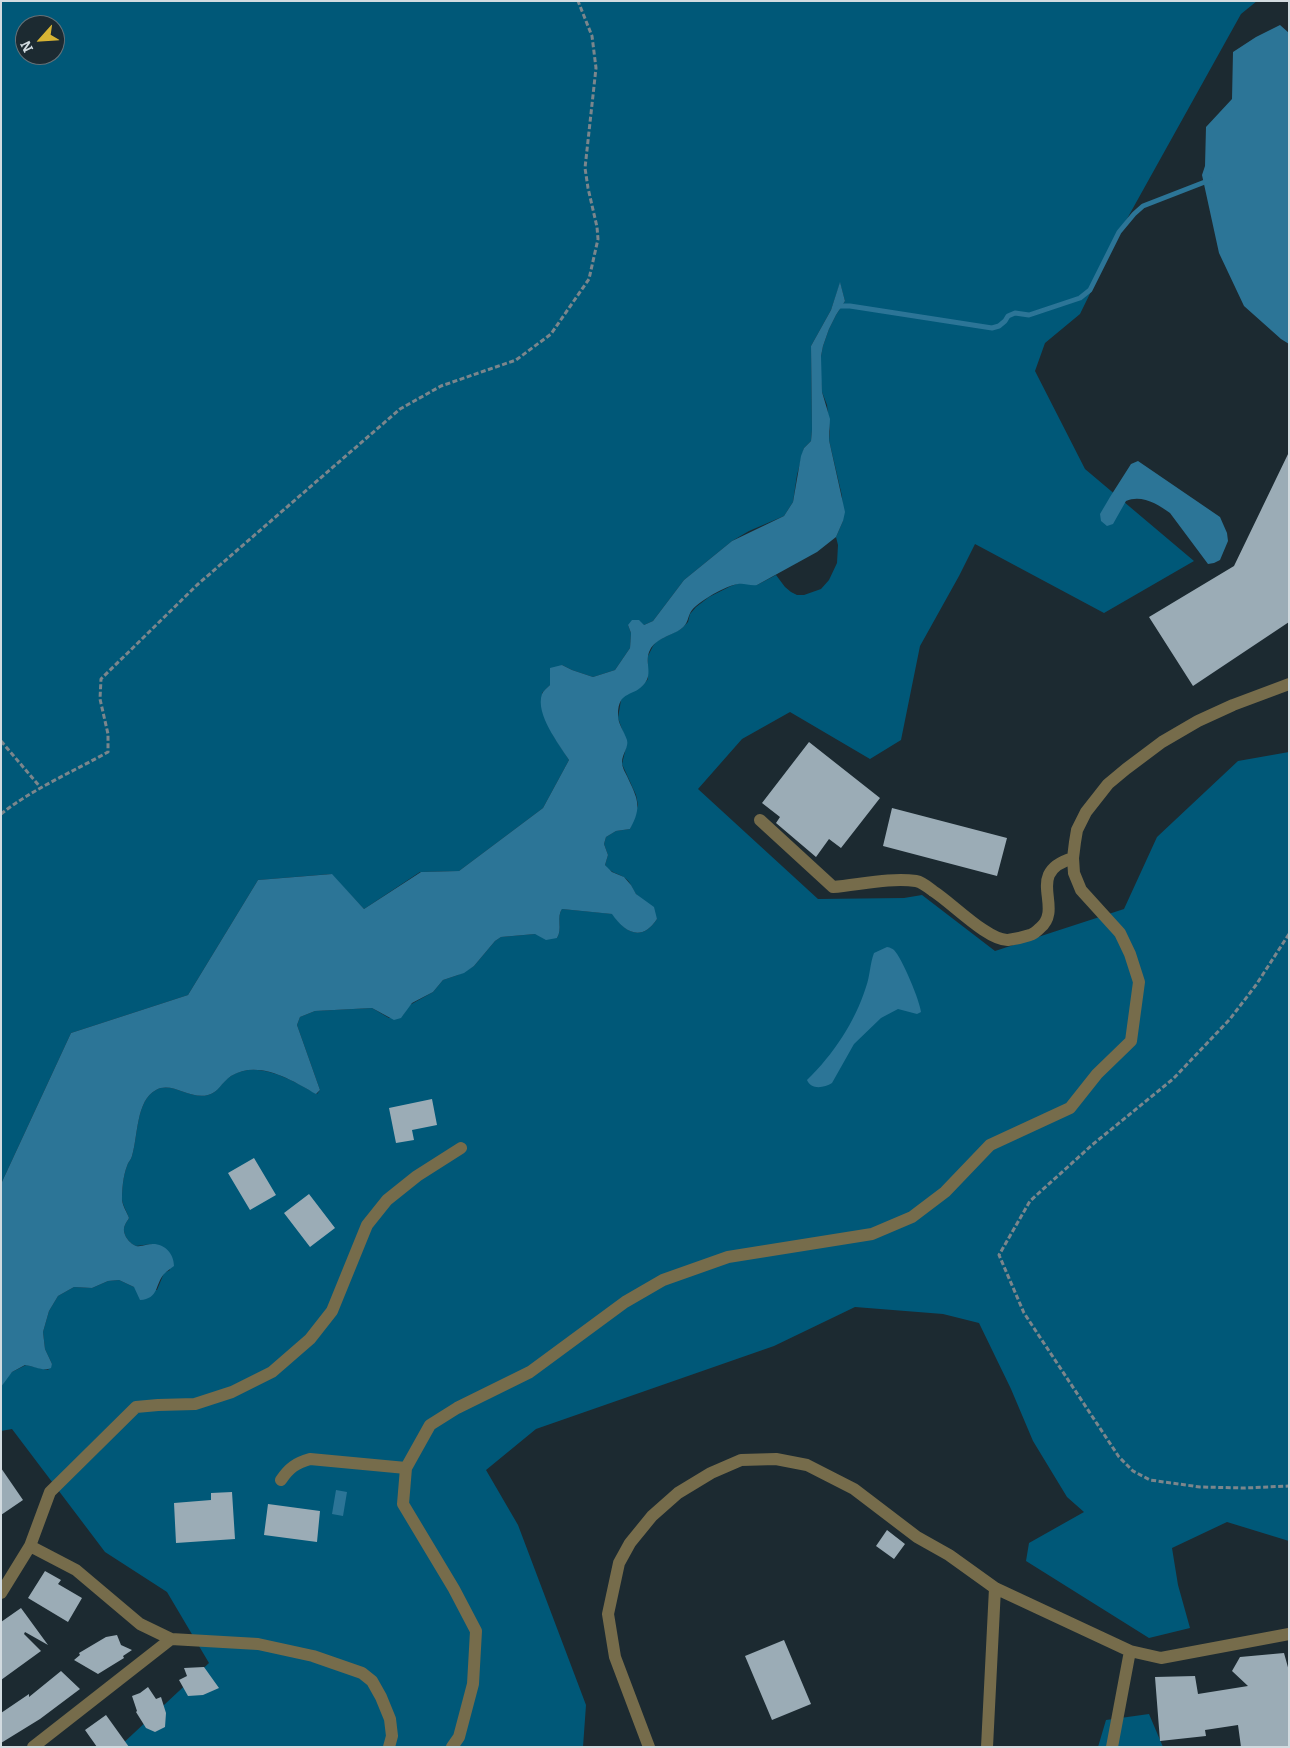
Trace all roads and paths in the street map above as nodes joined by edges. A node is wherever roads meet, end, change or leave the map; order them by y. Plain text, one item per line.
1 (578, 1) edge
2 (1289, 684) edge
3 (1, 741) edge
4 (41, 788) junction
5 (1, 814) edge
6 (760, 820) dead end
7 (1073, 858) junction
8 (1289, 934) edge
9 (461, 1148) dead end
10 (406, 1468) junction
11 (281, 1480) dead end
12 (1289, 1486) edge
13 (30, 1546) junction
14 (995, 1588) junction
15 (1, 1593) edge
16 (1289, 1634) edge
17 (171, 1639) junction
18 (1130, 1651) junction
19 (33, 1747) edge
20 (389, 1747) edge
21 (452, 1747) edge
22 (649, 1747) edge
23 (987, 1747) edge
24 (1112, 1747) edge

1 - 4 path
2 - 7 street
3 - 4 path
4 - 5 path
6 - 7 street
7 - 10 street
8 - 12 path
9 - 13 street
10 - 11 street
10 - 21 street
13 - 15 street
13 - 17 street
14 - 18 street
14 - 22 street
14 - 23 street
16 - 18 street
17 - 19 street
17 - 20 street
18 - 24 street

